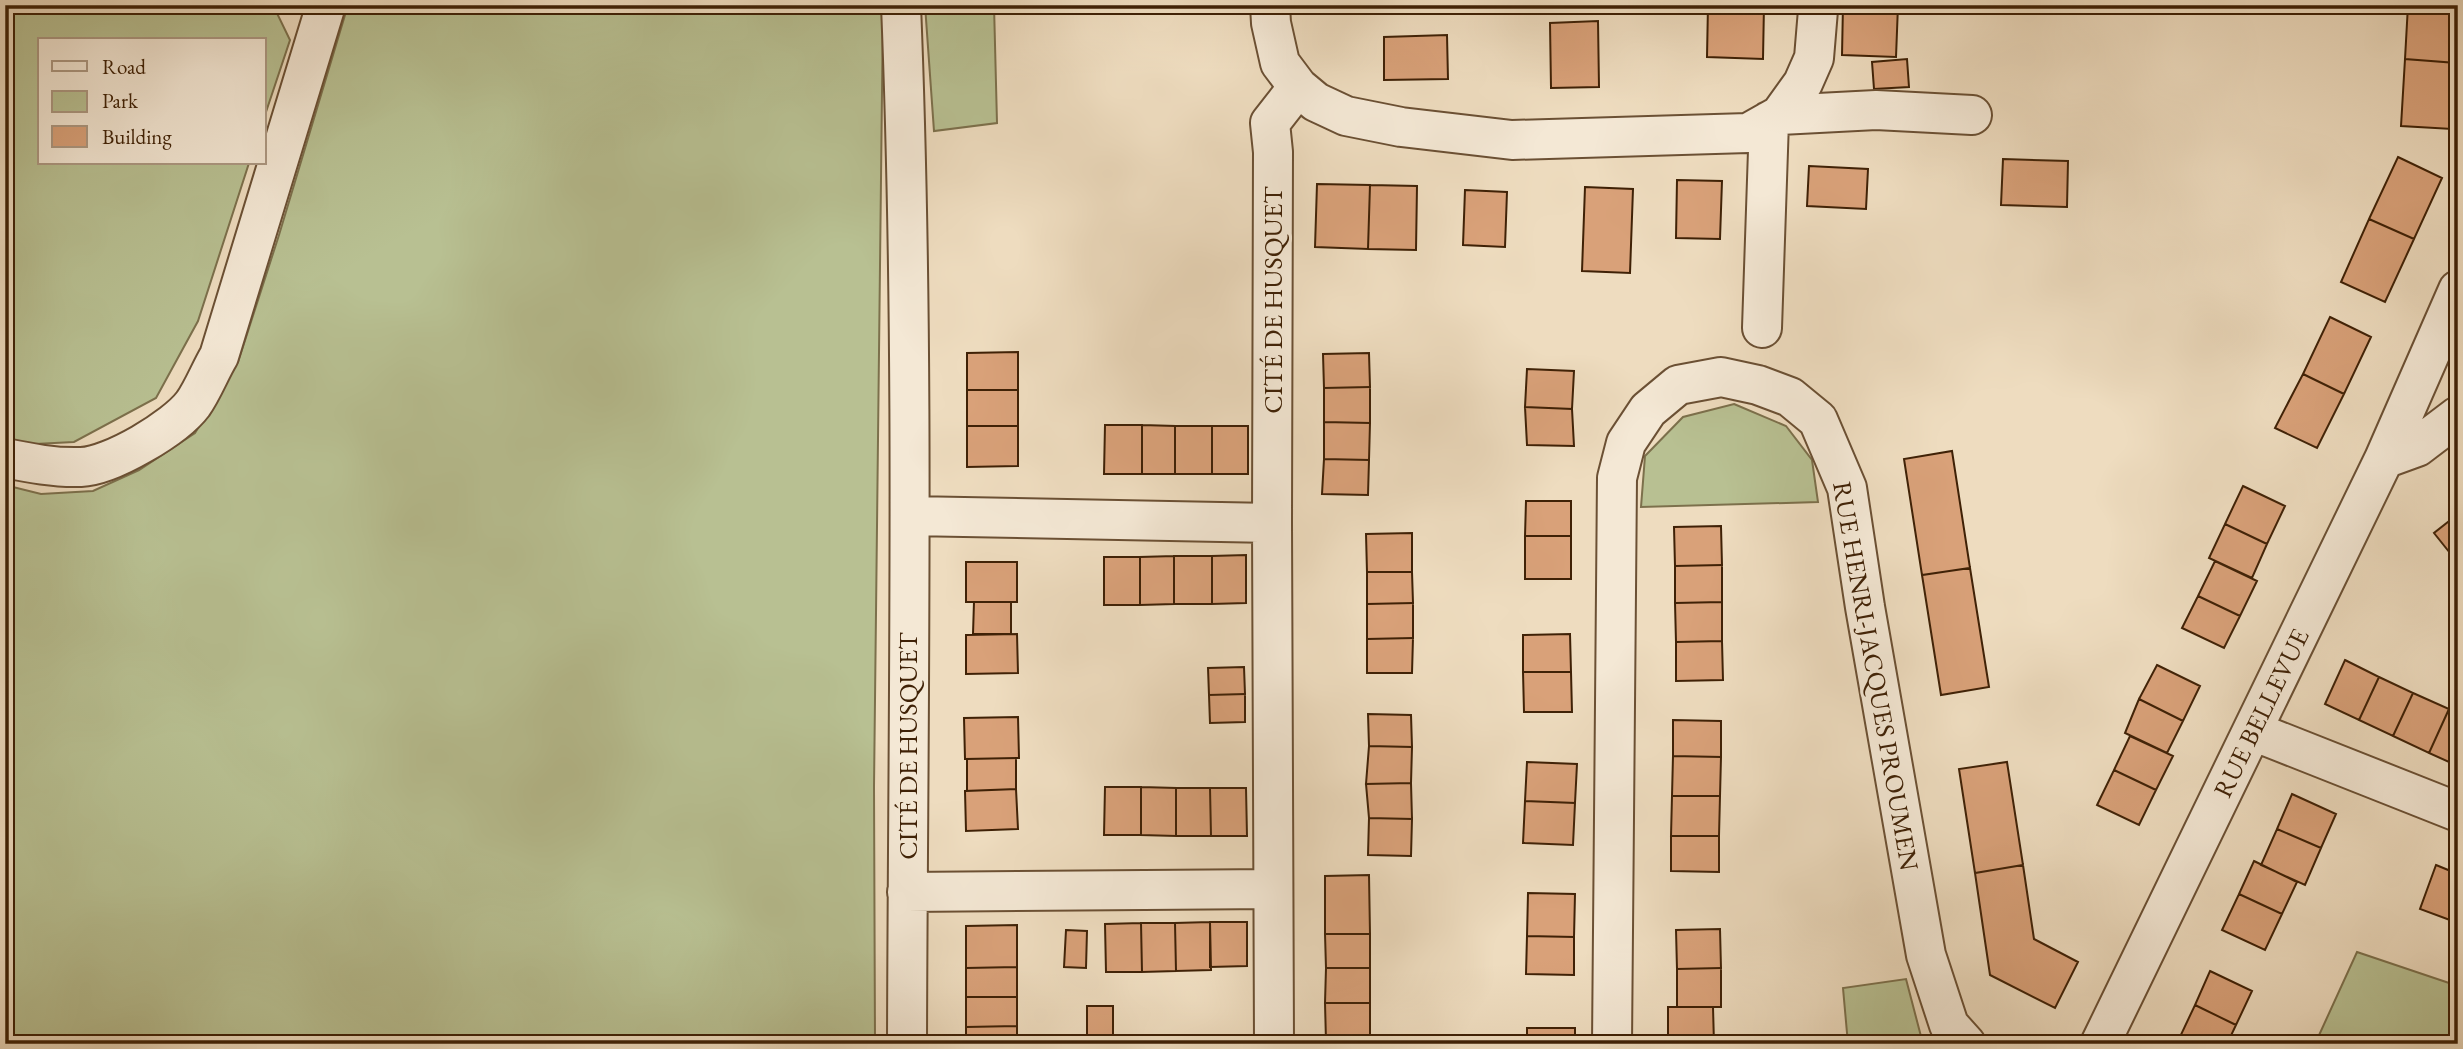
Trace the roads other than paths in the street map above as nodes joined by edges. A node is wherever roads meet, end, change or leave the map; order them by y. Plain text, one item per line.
1 (326, 5) edge
2 (901, 5) edge
3 (1270, 5) edge
4 (1816, 5) edge
5 (1298, 87) junction
6 (1972, 115) dead end
7 (1774, 118) junction
8 (2458, 290) edge
9 (1762, 328) dead end
10 (2458, 415) edge
11 (5, 458) edge
12 (2384, 459) junction
13 (910, 516) junction
14 (1272, 523) junction
15 (2253, 731) junction
16 (2458, 812) edge
17 (1273, 888) junction
18 (907, 892) junction
19 (907, 1044) edge
20 (1274, 1044) edge
21 (1612, 1044) edge
22 (1966, 1044) edge
23 (2100, 1044) edge

1 - 11 street
2 - 13 street, CITÉ DE HUSQUET
3 - 5 street
4 - 7 street
5 - 7 street
5 - 14 street, CITÉ DE HUSQUET
6 - 7 street
7 - 9 street
8 - 12 street, RUE BELLEVUE
10 - 12 street
12 - 15 street, RUE BELLEVUE
13 - 14 street
13 - 18 street, CITÉ DE HUSQUET
14 - 17 street, CITÉ DE HUSQUET
15 - 16 street
15 - 23 street, RUE BELLEVUE
17 - 18 street, CITÉ DE HUSQUET
17 - 20 street, CITÉ DE HUSQUET
18 - 19 street, CITÉ DE HUSQUET
21 - 22 street, RUE HENRI-JACQUES PROUMEN

